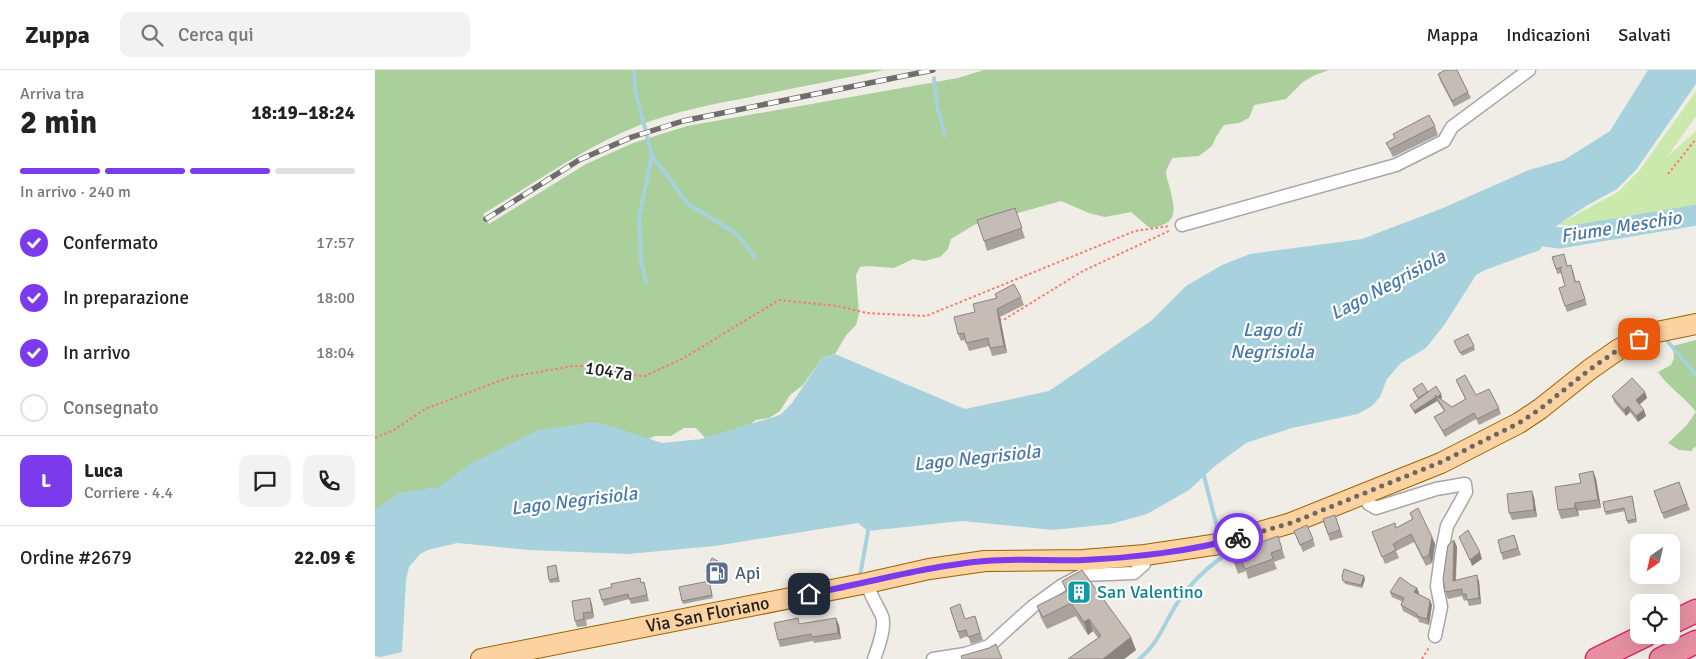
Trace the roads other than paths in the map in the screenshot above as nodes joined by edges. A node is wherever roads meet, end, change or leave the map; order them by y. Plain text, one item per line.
1 (1529, 70) edge
2 (1182, 225) road end
3 (1696, 324) edge
4 (1362, 494) junction
5 (1145, 555) junction
6 (867, 583) junction
7 (1696, 611) edge
8 (1680, 619) edge
9 (1435, 636) road end
10 (1696, 642) edge
11 (1630, 643) edge
12 (481, 659) edge
13 (874, 659) edge
14 (933, 659) edge
15 (1597, 659) edge
16 (1661, 659) edge

1 - 2 street
3 - 4 main road, Via San Floriano
4 - 5 main road, Via San Floriano
4 - 9 street
5 - 6 main road, Via San Floriano
5 - 14 street
6 - 12 main road, Via San Floriano
6 - 13 street
7 - 8 highway
10 - 16 highway
11 - 15 highway

